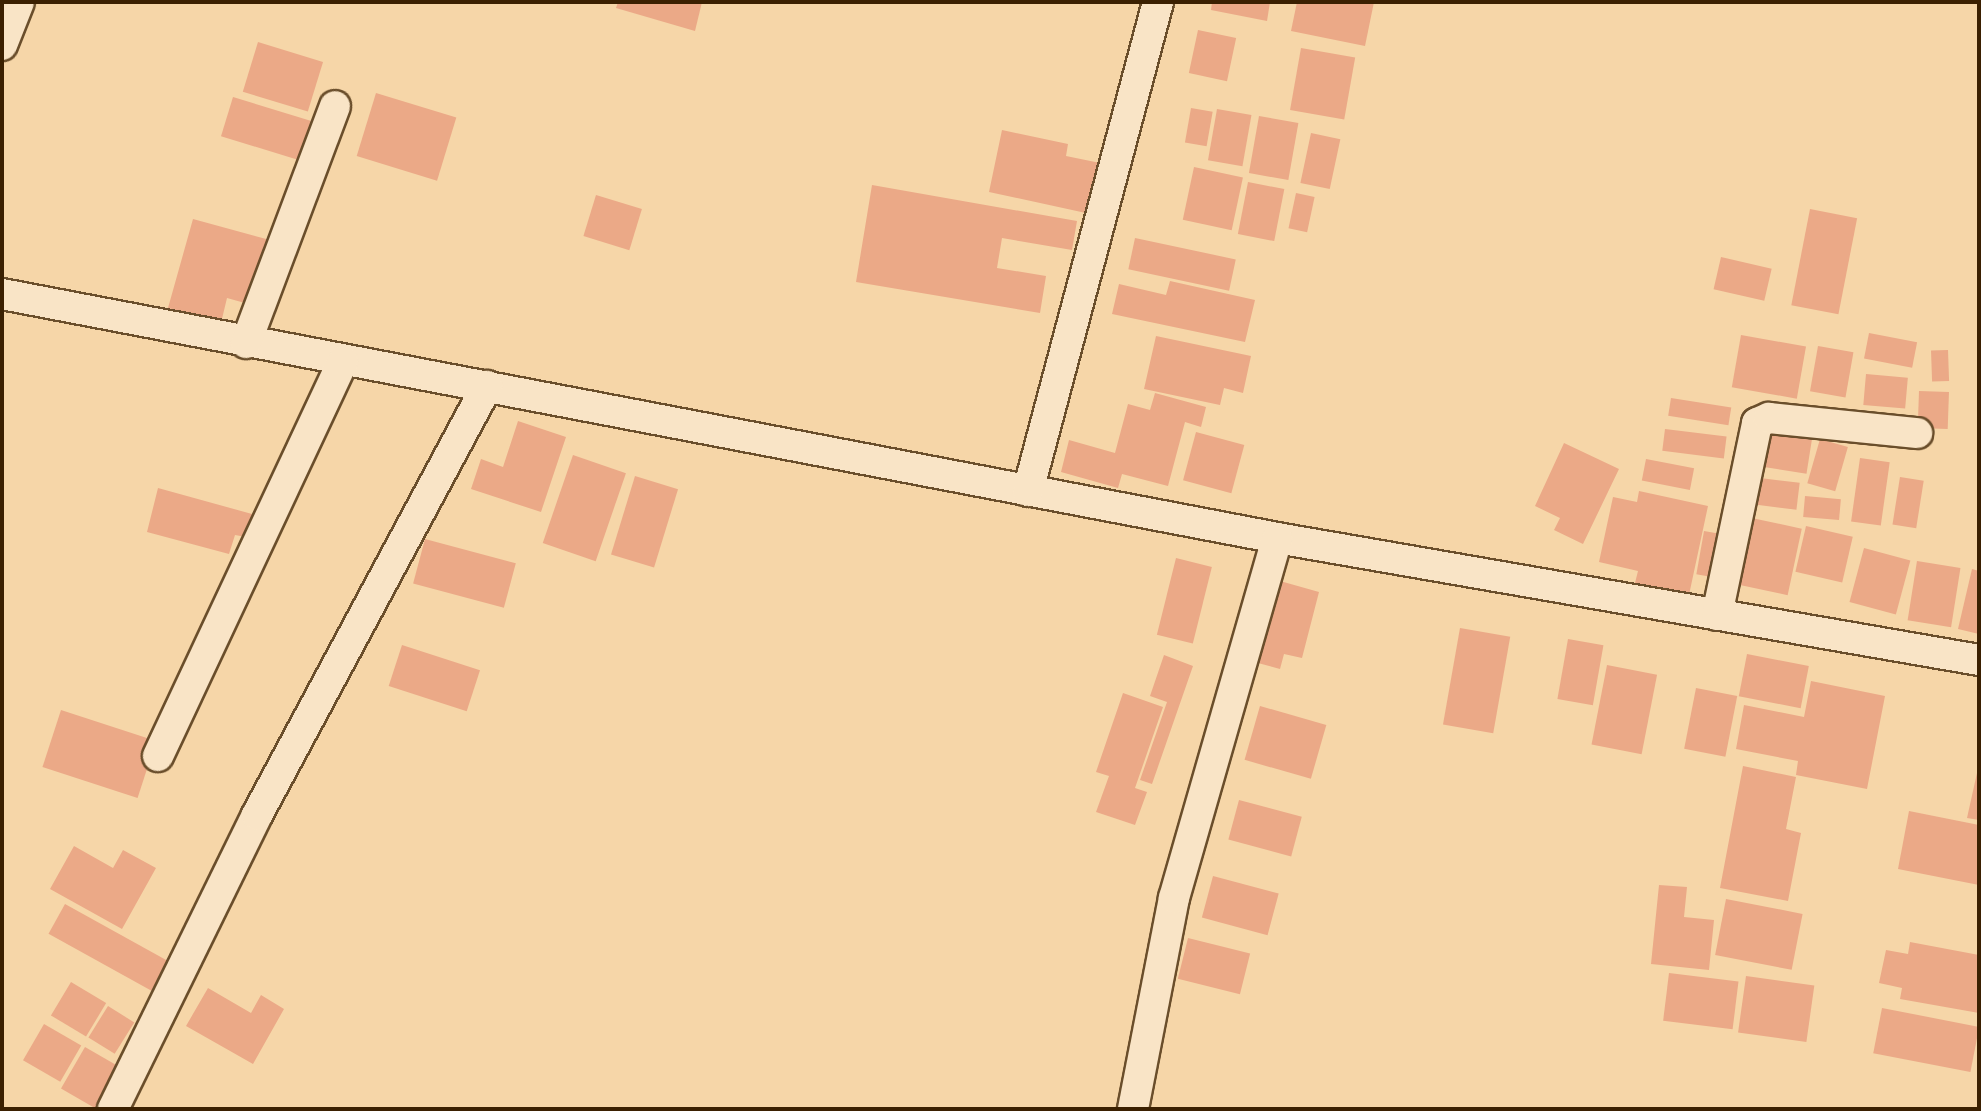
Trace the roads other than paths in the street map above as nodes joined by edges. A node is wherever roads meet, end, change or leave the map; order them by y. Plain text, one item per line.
1 (19, 2) edge
2 (1158, 2) edge
3 (2, 45) edge
4 (335, 106) dead end
5 (2, 294) edge
6 (246, 343) junction
7 (343, 361) junction
8 (487, 386) junction
9 (1917, 433) dead end
10 (1028, 491) junction
11 (1277, 538) junction
12 (1717, 615) junction
13 (1979, 660) edge
14 (158, 756) dead end
15 (113, 1109) edge
16 (1133, 1109) edge

1 - 3 street
2 - 10 street
4 - 6 street
5 - 6 street
6 - 7 street
7 - 8 street
7 - 14 street
8 - 10 street
8 - 15 street
9 - 12 street
10 - 11 street
11 - 12 street
11 - 16 street
12 - 13 street

